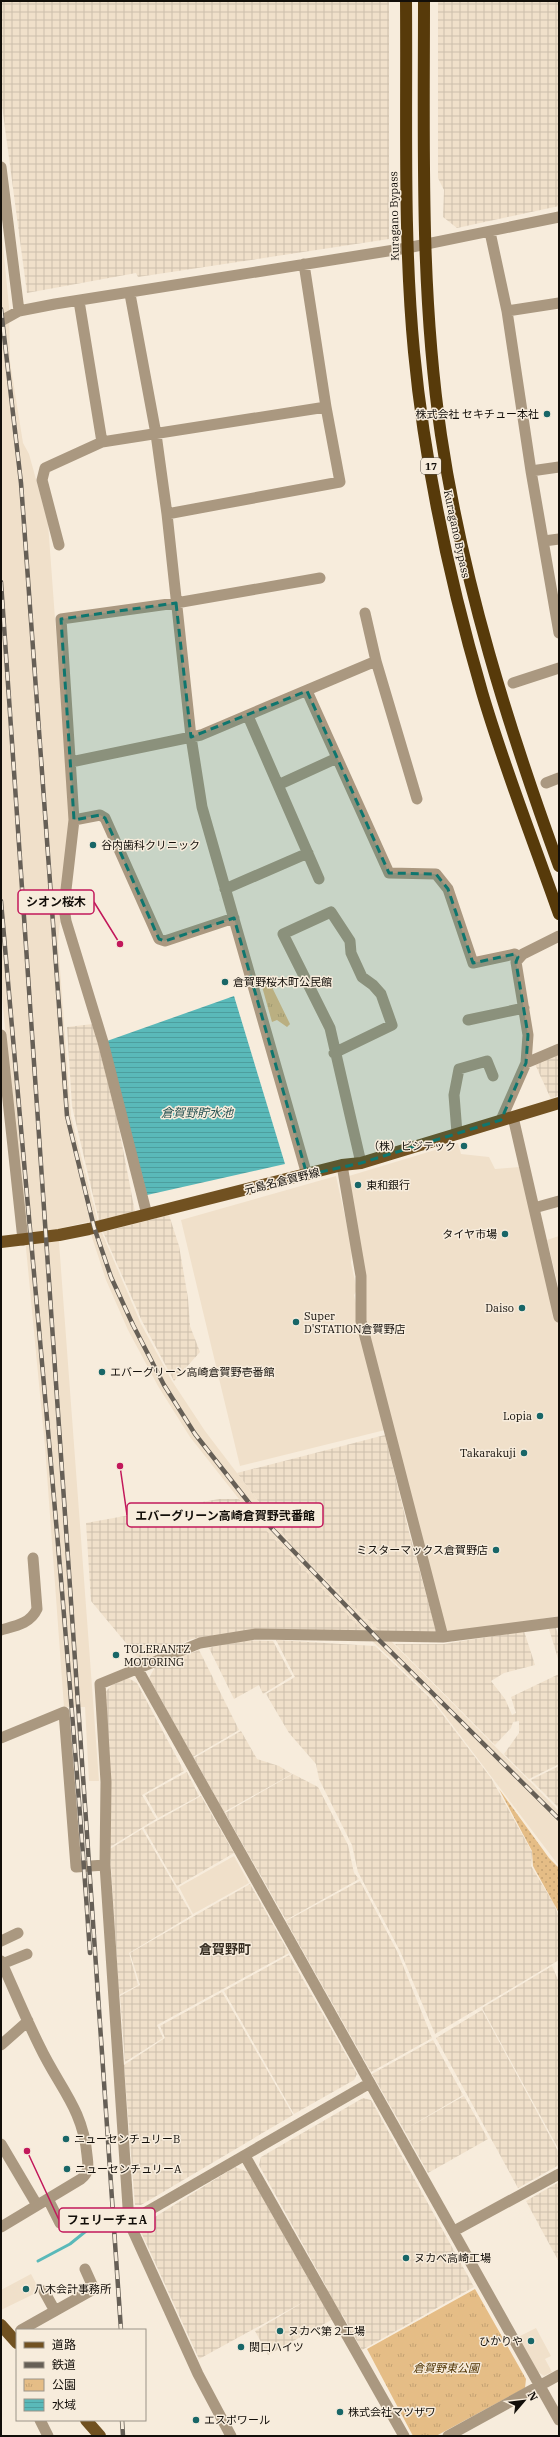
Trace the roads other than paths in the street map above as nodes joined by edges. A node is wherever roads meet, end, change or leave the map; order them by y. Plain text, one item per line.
1 (406, 1) edge
2 (424, 1) edge
3 (1, 167) edge
4 (559, 217) edge
5 (490, 232) junction
6 (425, 244) junction
7 (407, 248) junction
8 (304, 264) junction
9 (130, 294) junction
10 (79, 301) junction
11 (559, 303) edge
12 (18, 311) junction
13 (507, 312) junction
14 (1, 321) edge
15 (326, 407) junction
16 (156, 434) junction
17 (102, 442) junction
18 (559, 467) edge
19 (531, 471) junction
20 (167, 514) junction
21 (559, 539) edge
22 (544, 541) junction
23 (59, 545) dead end
24 (320, 578) dead end
25 (176, 604) junction
26 (365, 613) dead end
27 (559, 631) edge
28 (376, 661) junction
29 (559, 668) edge
30 (513, 683) dead end
31 (308, 691) junction
32 (248, 716) junction
33 (192, 737) junction
34 (338, 758) junction
35 (71, 762) junction
36 (559, 778) edge
37 (546, 783) dead end
38 (278, 785) junction
39 (417, 799) dead end
40 (74, 820) junction
41 (308, 853) junction
42 (559, 866) edge
43 (319, 879) dead end
44 (225, 889) junction
45 (559, 914) edge
46 (234, 918) junction
47 (559, 936) edge
48 (518, 957) junction
49 (524, 1008) junction
50 (468, 1020) dead end
51 (1, 1035) edge
52 (559, 1049) edge
53 (334, 1053) junction
54 (526, 1063) junction
55 (493, 1076) dead end
56 (559, 1103) edge
57 (513, 1117) junction
58 (501, 1120) junction
59 (457, 1133) junction
60 (361, 1163) junction
61 (342, 1165) junction
62 (306, 1175) junction
63 (559, 1201) edge
64 (534, 1208) junction
65 (147, 1215) junction
66 (22, 1240) junction
67 (1, 1242) edge
68 (559, 1317) edge
69 (32, 1558) dead end
70 (559, 1622) edge
71 (1, 1630) edge
72 (443, 1638) junction
73 (137, 1668) junction
74 (1, 1738) edge
75 (105, 1865) junction
76 (18, 1933) dead end
77 (1, 1941) edge
78 (26, 1954) dead end
79 (2, 1963) edge
80 (28, 2021) junction
81 (1, 2045) edge
82 (370, 2083) junction
83 (1, 2144) edge
84 (245, 2156) junction
85 (559, 2174) edge
86 (48, 2199) junction
87 (37, 2205) junction
88 (130, 2222) junction
89 (60, 2223) dead end
90 (1, 2227) edge
91 (454, 2231) junction
92 (84, 2269) dead end
93 (44, 2291) dead end
94 (55, 2311) junction
95 (1, 2325) edge
96 (26, 2329) edge
97 (16, 2335) edge
98 (559, 2375) edge
99 (540, 2386) junction
100 (559, 2420) edge
101 (40, 2421) edge
102 (87, 2421) edge
103 (94, 2434) edge
104 (48, 2436) edge
105 (231, 2436) edge
106 (404, 2436) edge
107 (448, 2436) edge

1 - 7 highway, Kuragano Bypass / 17
2 - 6 highway, Kuragano Bypass / 17
3 - 12 street
4 - 5 street
5 - 6 street
5 - 13 street
6 - 7 street
6 - 42 highway, Kuragano Bypass / 17
7 - 8 street
7 - 45 highway, Kuragano Bypass / 17
8 - 9 street
8 - 15 street
9 - 10 street
9 - 16 street
10 - 12 street
10 - 17 street
11 - 13 street
12 - 14 street
13 - 19 street
15 - 16 street
15 - 20 street
16 - 17 street
16 - 20 street
17 - 23 street
18 - 19 street
19 - 22 street
20 - 25 street
21 - 22 street
22 - 27 street
24 - 25 street
25 - 33 street
25 - 35 street
26 - 28 street
28 - 31 street
28 - 39 street
29 - 30 street
31 - 32 street
31 - 34 street
32 - 33 street
32 - 38 street
33 - 35 street
33 - 44 street
34 - 38 street
34 - 48 street
35 - 40 street
36 - 37 street
38 - 41 street
40 - 46 street
40 - 65 street
41 - 43 street
41 - 44 street
44 - 46 street
46 - 62 street
47 - 48 street
48 - 49 street
49 - 50 street
49 - 54 street
51 - 66 street
52 - 54 street
53 - 53 street
53 - 60 street
54 - 58 street
55 - 59 street
56 - 57 main road, 元島名倉賀野線
57 - 58 main road, 元島名倉賀野線
57 - 64 street
58 - 59 main road, 元島名倉賀野線
59 - 60 main road, 元島名倉賀野線
60 - 61 main road, 元島名倉賀野線
61 - 62 main road, 元島名倉賀野線
61 - 72 street
62 - 65 main road, 元島名倉賀野線
63 - 64 street
64 - 68 street
65 - 66 main road, 元島名倉賀野線
66 - 67 main road, 元島名倉賀野線
69 - 71 street
70 - 72 street
72 - 73 street
73 - 75 street
73 - 82 street
74 - 75 street
75 - 88 street
76 - 77 street
78 - 79 street
79 - 80 street
80 - 81 street
80 - 86 street
82 - 84 street
82 - 91 street
83 - 87 street
84 - 88 street
84 - 106 street
85 - 91 street
86 - 87 street
86 - 89 street
87 - 90 street
88 - 105 street
91 - 99 street
92 - 94 street
93 - 94 street
94 - 96 street
95 - 97 main road
98 - 99 street
99 - 100 street
99 - 107 street
101 - 104 street
102 - 103 main road

